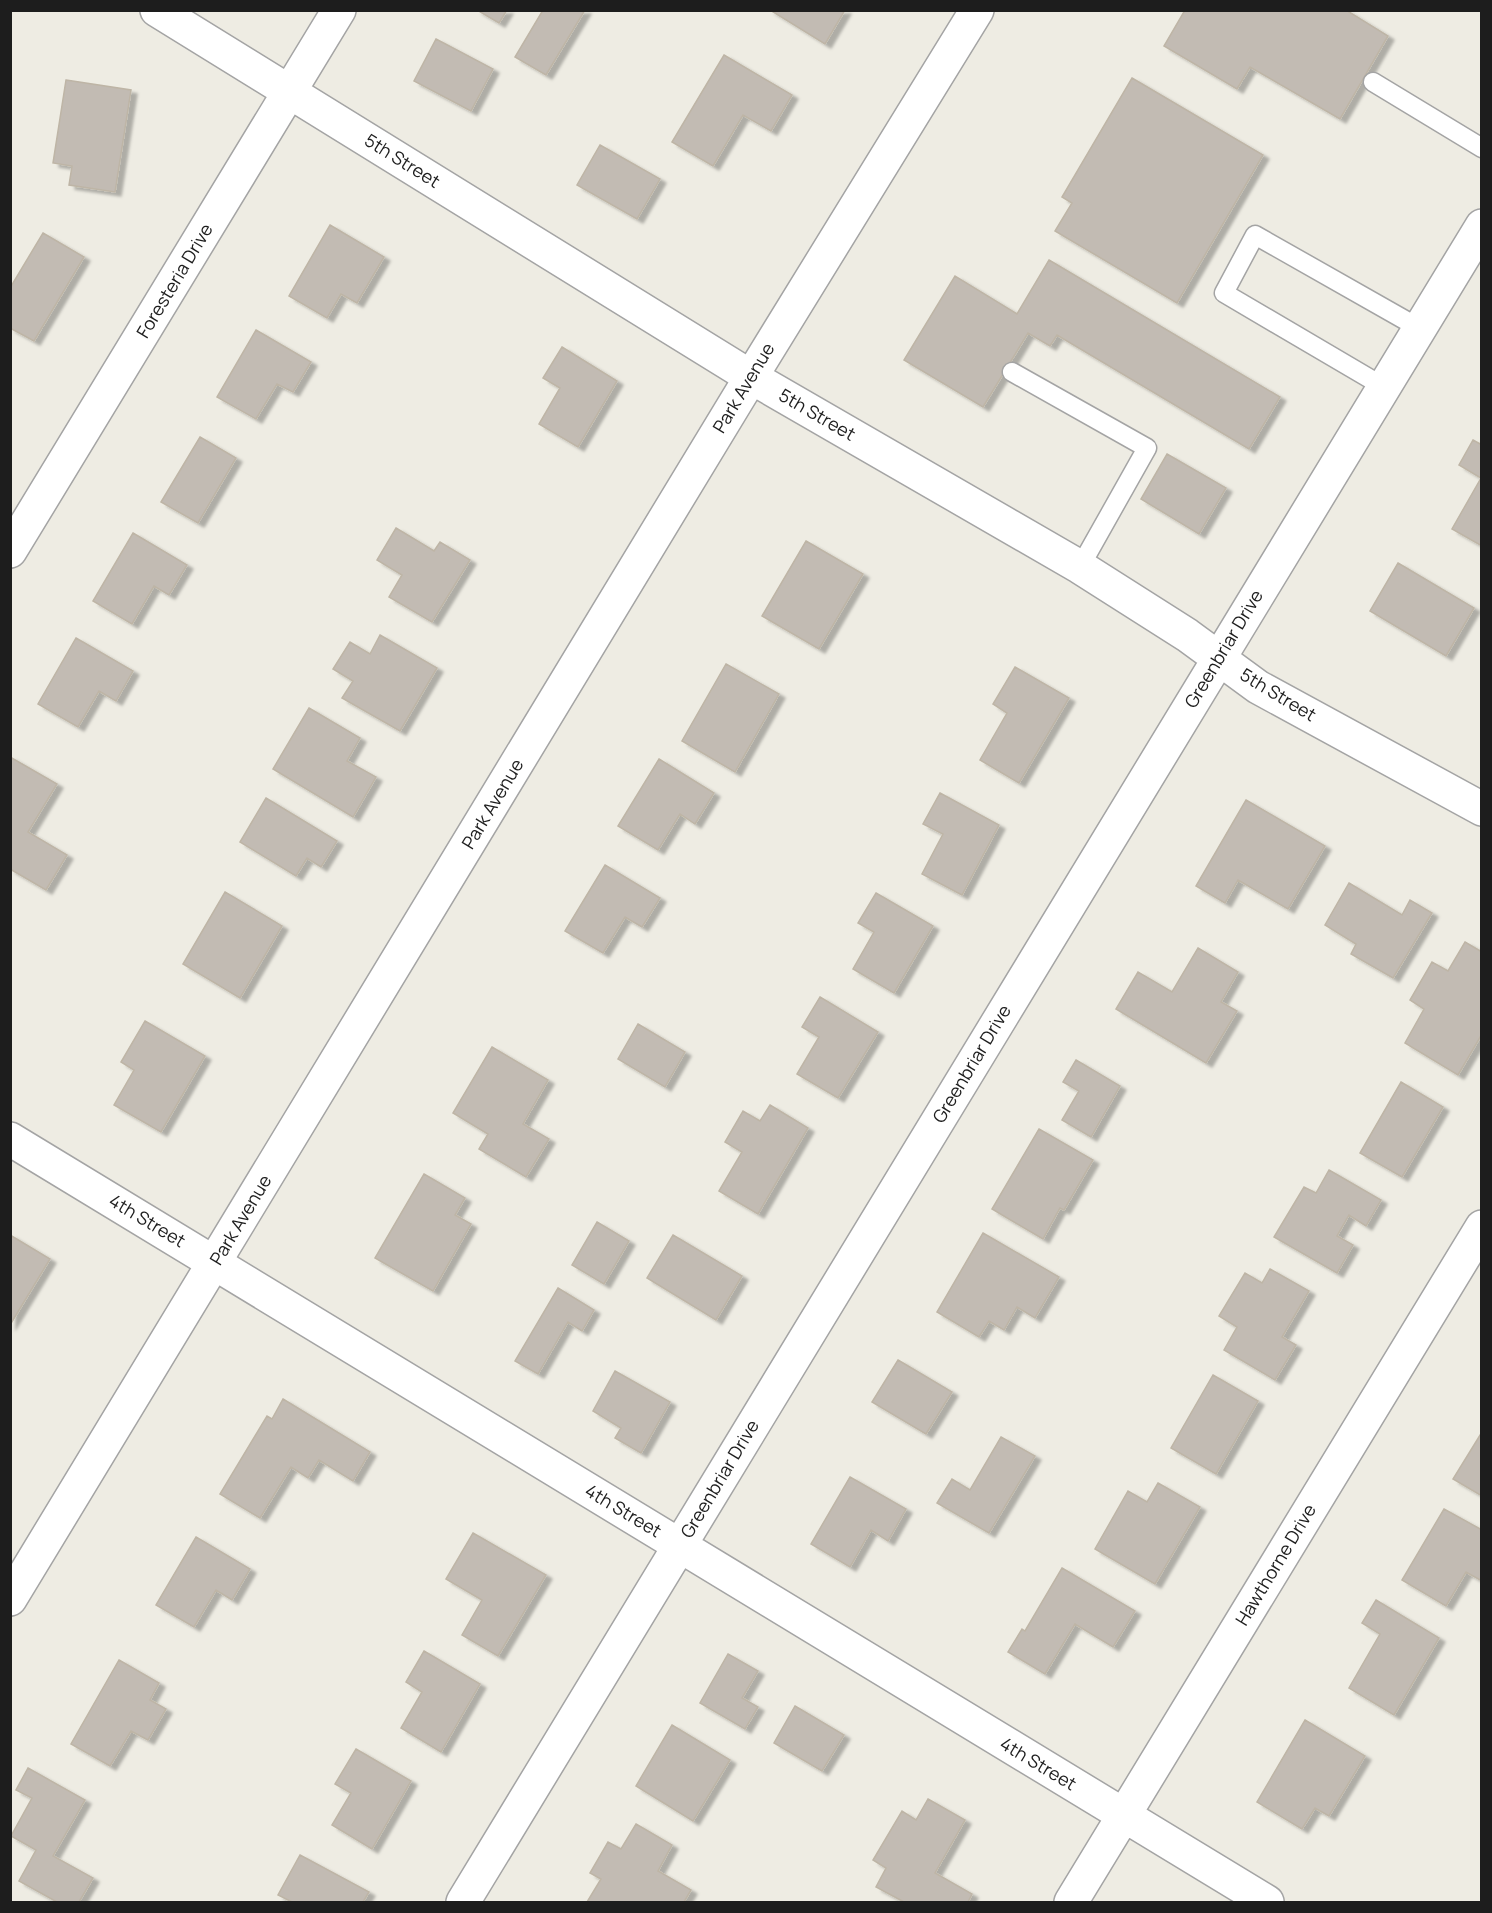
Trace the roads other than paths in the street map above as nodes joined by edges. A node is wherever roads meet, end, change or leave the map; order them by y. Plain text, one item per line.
1 (157, 10) edge
2 (339, 10) edge
3 (977, 10) edge
4 (1374, 82) dead end
5 (290, 91) junction
6 (1482, 148) edge
7 (1482, 226) edge
8 (1419, 328) junction
9 (1012, 372) dead end
10 (751, 377) junction
11 (1384, 387) junction
12 (10, 551) edge
13 (1080, 567) junction
14 (1220, 658) junction
15 (1482, 809) edge
16 (10, 1139) edge
17 (1482, 1227) edge
18 (215, 1263) junction
19 (679, 1546) junction
20 (10, 1599) edge
21 (1124, 1816) junction
22 (463, 1902) edge
23 (1071, 1902) edge
24 (1267, 1902) edge

1 - 5 street, 5th Street
2 - 5 street, Foresteria Drive
3 - 10 street, Park Avenue
4 - 6 lane
5 - 10 street, 5th Street
5 - 12 street, Foresteria Drive
7 - 8 street, Greenbriar Drive
8 - 11 street, Greenbriar Drive
8 - 11 lane
9 - 13 lane
10 - 13 street, 5th Street
10 - 18 street, Park Avenue
11 - 14 street, Greenbriar Drive
13 - 14 street, 5th Street
14 - 15 street, 5th Street
14 - 19 street, Greenbriar Drive
16 - 18 street, 4th Street
17 - 21 street, Hawthorne Drive
18 - 19 street, 4th Street
18 - 20 street, Park Avenue
19 - 21 street, 4th Street
19 - 22 street, Greenbriar Drive
21 - 23 street, Hawthorne Drive
21 - 24 street, 4th Street

